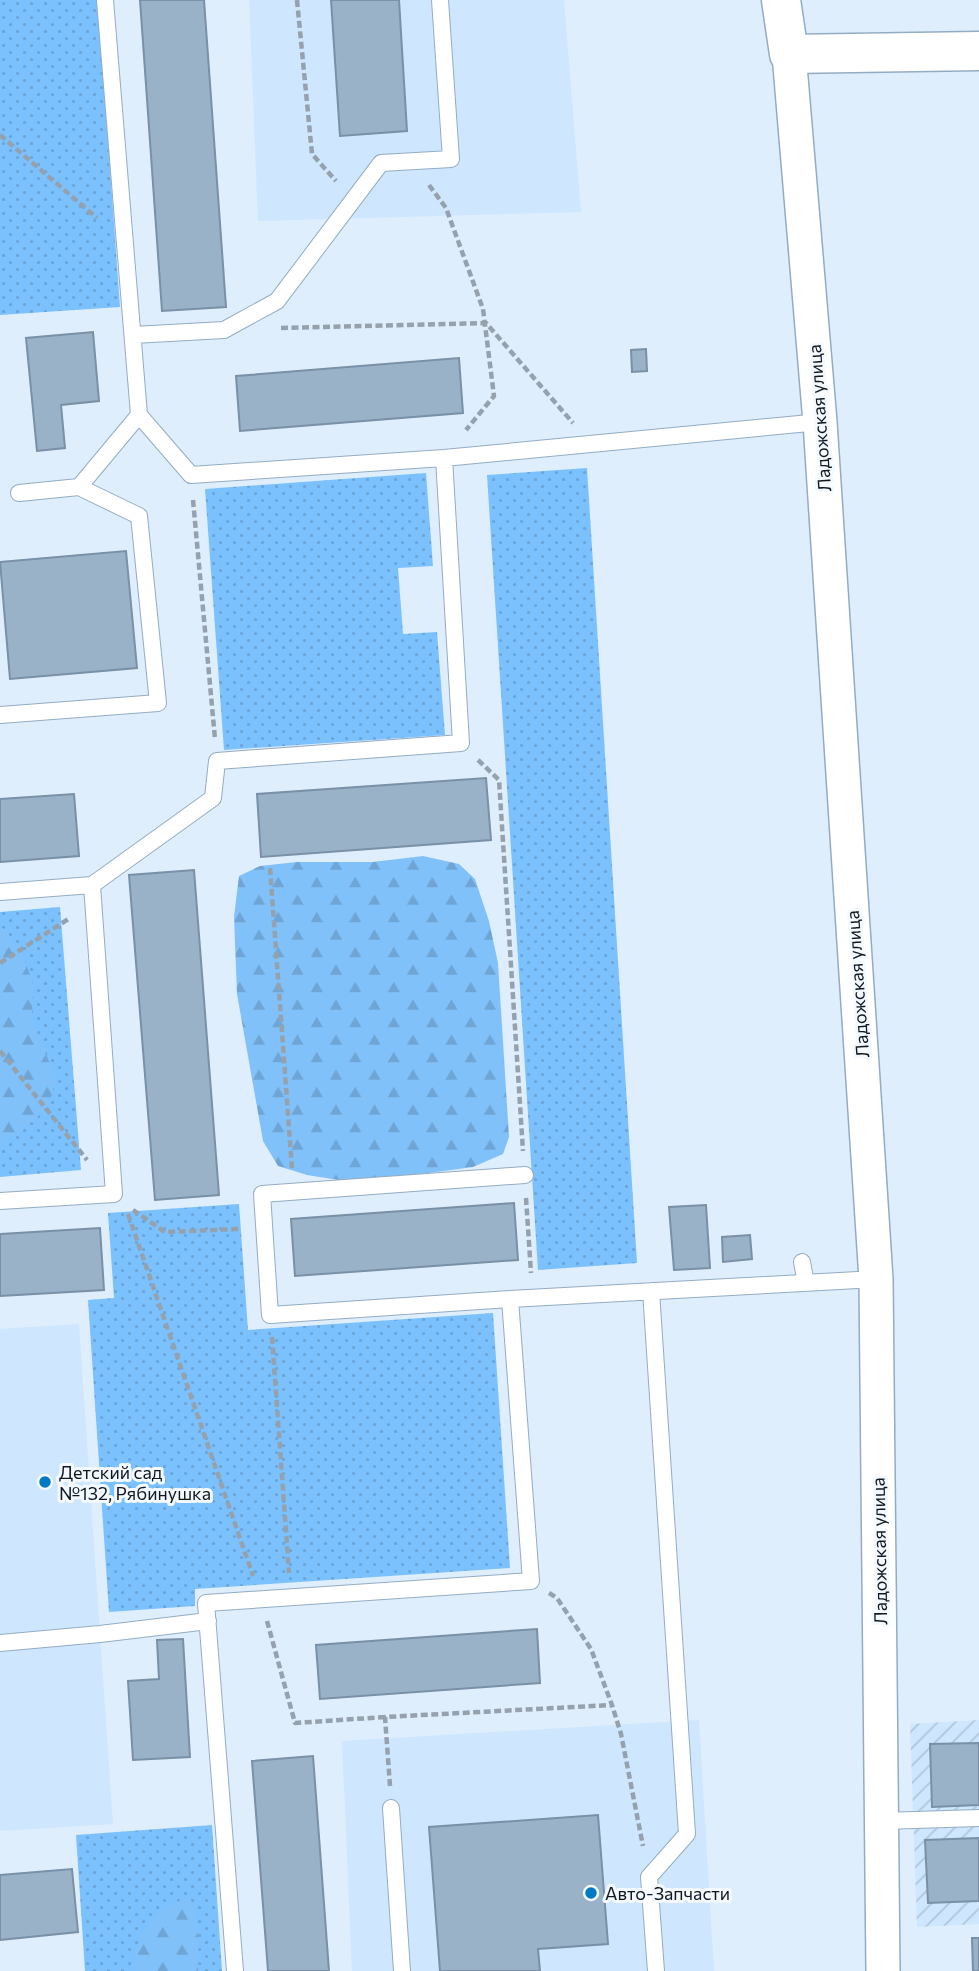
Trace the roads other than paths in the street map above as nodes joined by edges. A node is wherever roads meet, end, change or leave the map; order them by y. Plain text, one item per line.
1 (106, 0) edge
2 (440, 0) edge
3 (780, 0) edge
4 (979, 51) edge
5 (789, 54) junction
6 (133, 335) junction
7 (138, 415) junction
8 (820, 422) junction
9 (444, 458) junction
10 (79, 487) junction
11 (19, 493) dead end
12 (0, 715) edge
13 (92, 885) junction
14 (0, 892) edge
15 (525, 1175) road end
16 (0, 1201) edge
17 (802, 1262) dead end
18 (876, 1279) junction
19 (806, 1283) junction
20 (651, 1291) junction
21 (510, 1299) junction
22 (208, 1621) junction
23 (0, 1643) edge
24 (391, 1808) road end
25 (979, 1818) edge
26 (882, 1821) junction
27 (235, 1971) edge
28 (402, 1971) edge
29 (656, 1971) edge
30 (883, 1971) edge

1 - 6 lane
2 - 6 lane
3 - 5 street, Ладожская улица
4 - 5 street
5 - 8 street, Ладожская улица
6 - 7 lane
7 - 9 lane
7 - 10 lane
8 - 9 lane
8 - 18 street, Ладожская улица
9 - 13 lane
10 - 11 lane
10 - 12 lane
13 - 14 lane
13 - 16 lane
15 - 21 lane
17 - 19 lane
18 - 19 lane
18 - 26 street, Ладожская улица
19 - 20 lane
20 - 21 lane
20 - 29 lane
21 - 22 lane
22 - 23 lane
22 - 27 lane
24 - 28 lane
25 - 26 lane
26 - 30 street, Ладожская улица

